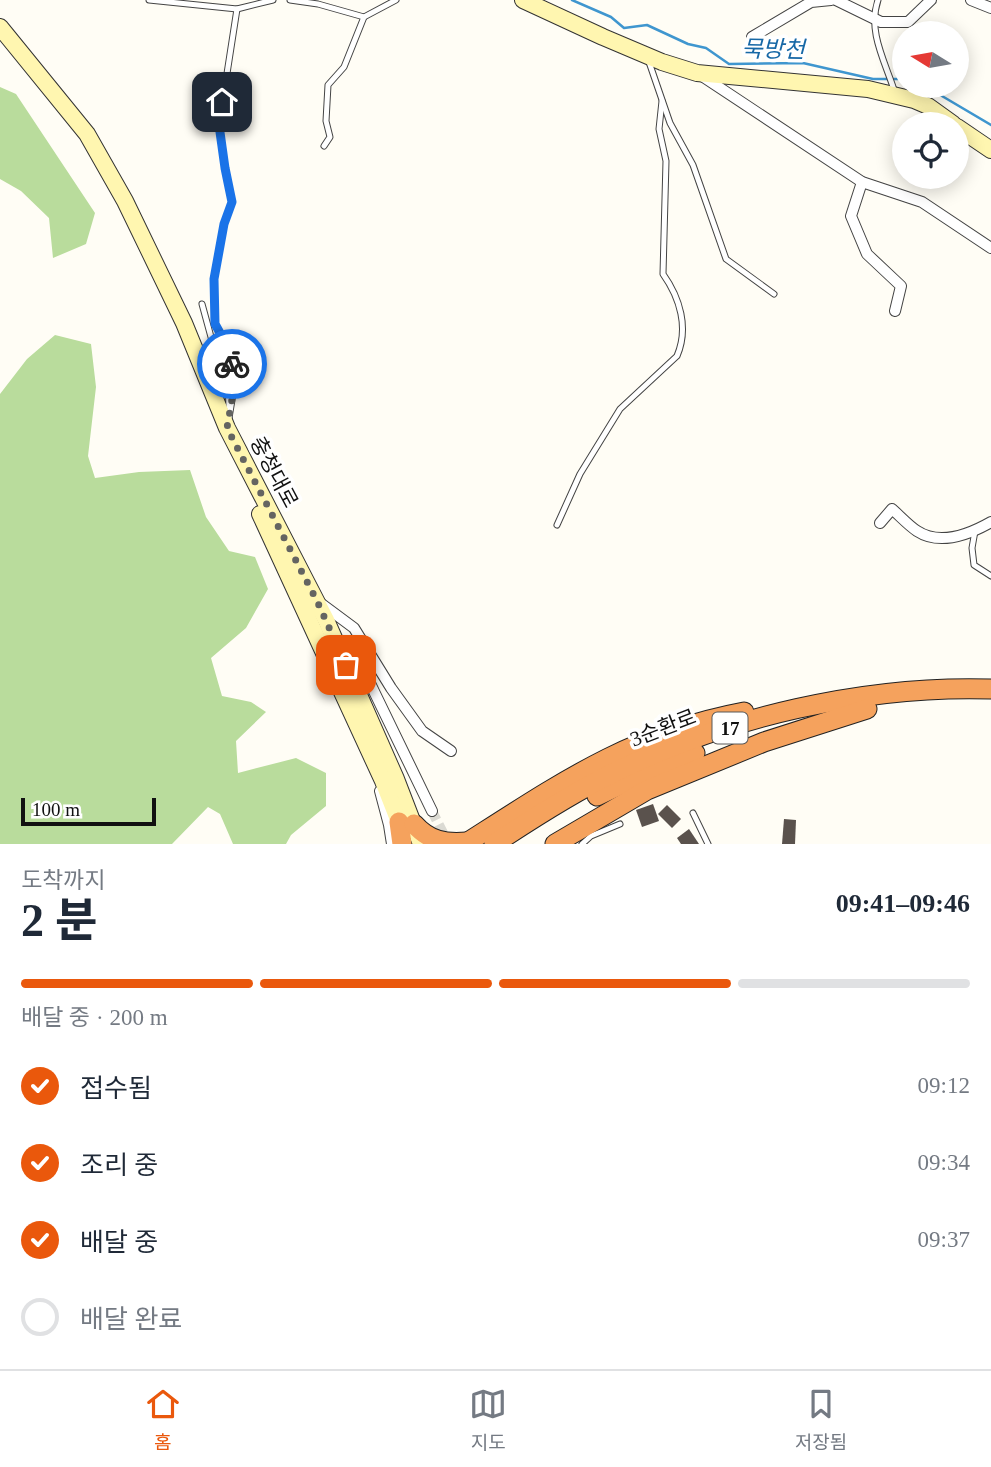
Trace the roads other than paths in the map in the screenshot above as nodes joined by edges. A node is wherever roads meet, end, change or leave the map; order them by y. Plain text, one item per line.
1 (149, 0) edge
2 (272, 0) edge
3 (290, 0) edge
4 (396, 0) edge
5 (523, 0) edge
6 (831, 0) edge
7 (836, 0) edge
8 (878, 0) edge
9 (931, 0) edge
10 (973, 1) edge
11 (991, 1) edge
12 (991, 8) edge
13 (237, 9) junction
14 (364, 17) junction
15 (873, 18) junction
16 (0, 27) edge
17 (752, 37) dead end
18 (0, 42) edge
19 (647, 55) junction
20 (697, 73) junction
21 (892, 84) edge
22 (892, 92) edge
23 (909, 98) edge
24 (662, 102) junction
25 (936, 112) edge
26 (969, 135) edge
27 (324, 146) dead end
28 (991, 150) edge
29 (862, 182) junction
30 (991, 248) edge
31 (774, 294) dead end
32 (202, 304) dead end
33 (895, 311) dead end
34 (228, 423) junction
35 (991, 522) edge
36 (880, 523) dead end
37 (558, 525) dead end
38 (975, 531) junction
39 (991, 576) edge
40 (317, 601) junction
41 (326, 620) junction
42 (991, 689) edge
43 (843, 701) junction
44 (991, 702) edge
45 (867, 709) junction
46 (358, 728) junction
47 (451, 751) dead end
48 (432, 811) tunnel mouth
49 (693, 813) dead end
50 (407, 823) junction
51 (620, 824) dead end
52 (466, 843) edge
53 (392, 844) edge
54 (402, 844) edge
55 (408, 844) edge
56 (421, 844) edge
57 (494, 844) edge
58 (515, 844) edge
59 (555, 844) edge
60 (582, 844) edge
61 (708, 844) edge

1 - 13 lane
2 - 13 lane
3 - 14 lane
4 - 14 lane
5 - 19 main road
6 - 17 street
7 - 15 street
8 - 15 lane
9 - 15 street
10 - 11 lane
10 - 12 street
13 - 34 lane
14 - 27 lane
15 - 21 lane
16 - 34 main road, 충청대로
18 - 46 main road, 충청대로
19 - 20 main road
19 - 24 lane
20 - 22 main road
20 - 29 street
23 - 25 main road
24 - 31 lane
24 - 37 lane
26 - 28 main road
29 - 30 street
29 - 33 street
32 - 34 lane
34 - 40 main road, 충청대로
35 - 38 street
36 - 38 street
38 - 39 lane
40 - 41 main road, 충청대로
40 - 47 street
41 - 48 street
41 - 50 main road, 충청대로
42 - 43 highway, 3순환로 / 17
43 - 52 highway
43 - 57 highway, 3순환로 / 17
44 - 45 highway, 3순환로 / 17
45 - 58 highway, 3순환로 / 17
45 - 59 highway
46 - 50 main road, 충청대로
46 - 53 street
49 - 61 lane
50 - 52 highway
50 - 54 highway
50 - 55 main road, 충청대로
50 - 56 main road, 충청대로
51 - 60 lane

